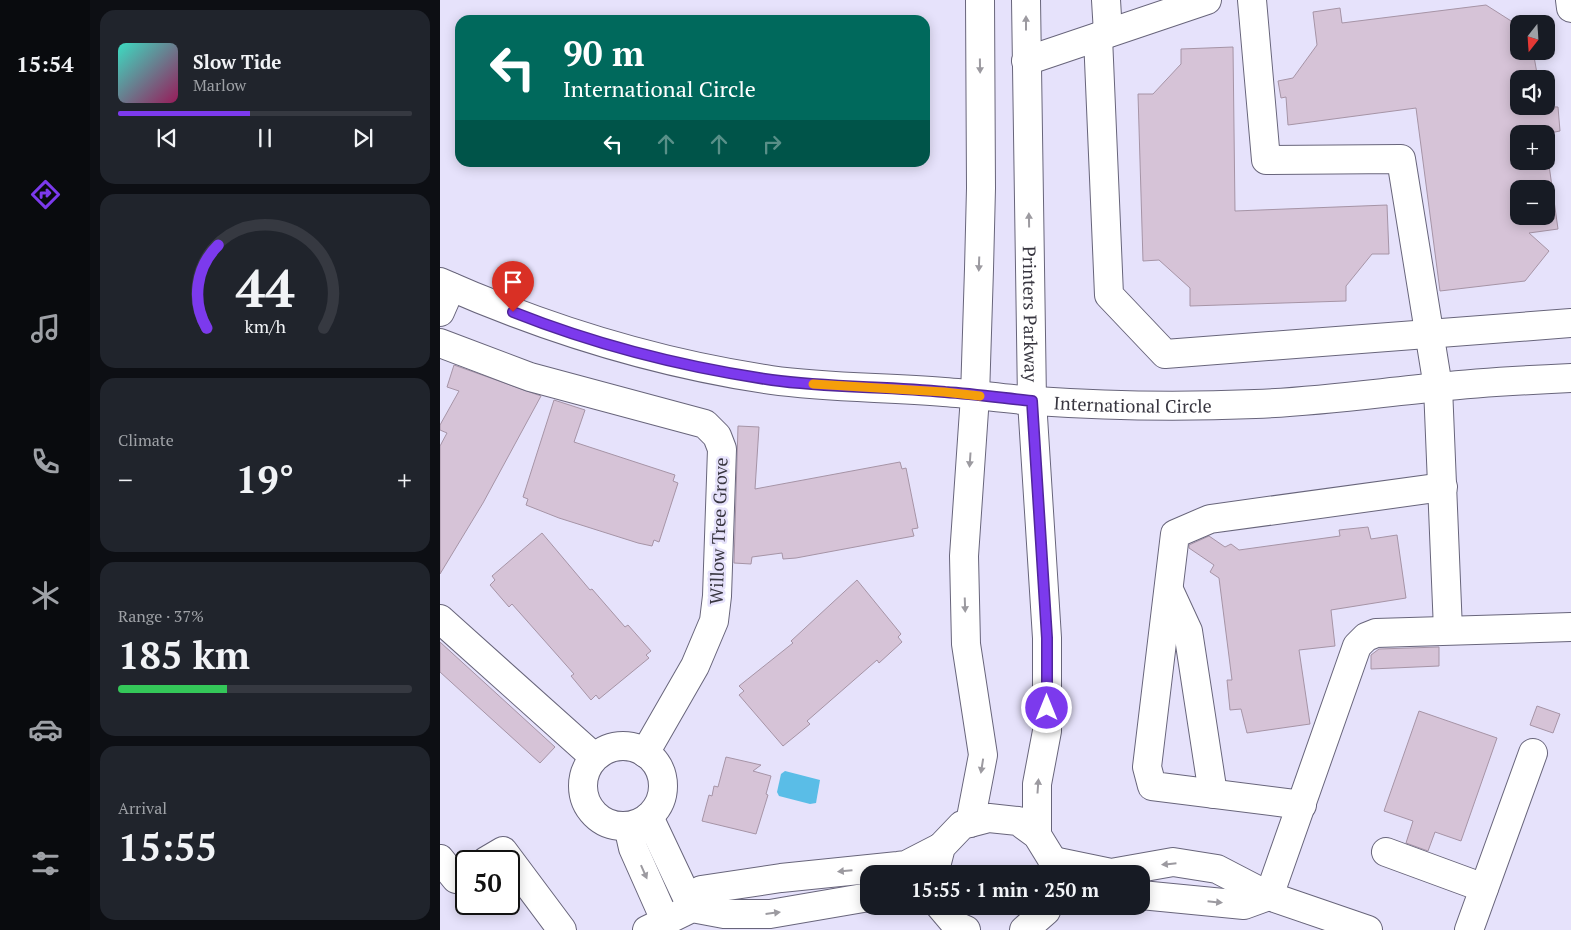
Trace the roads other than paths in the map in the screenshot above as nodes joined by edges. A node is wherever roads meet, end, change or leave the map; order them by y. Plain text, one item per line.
1 (980, 0) edge
2 (1026, 0) edge
3 (1106, 0) edge
4 (1207, 0) edge
5 (1252, 0) edge
6 (1570, 0) edge
7 (1571, 8) edge
8 (1103, 35) junction
9 (1026, 61) junction
10 (446, 284) edge
11 (440, 312) edge
12 (1571, 323) edge
13 (1430, 335) junction
14 (440, 343) edge
15 (1571, 378) edge
16 (1438, 387) junction
17 (975, 396) junction
18 (1032, 401) junction
19 (1443, 487) junction
20 (1170, 592) junction
21 (440, 619) edge
22 (1571, 627) edge
23 (1448, 630) junction
24 (645, 753) junction
25 (1533, 753) dead end
26 (594, 757) junction
27 (1213, 794) junction
28 (1302, 805) junction
29 (638, 821) junction
30 (970, 823) junction
31 (1037, 835) junction
32 (941, 846) junction
33 (1386, 852) dead end
34 (440, 859) edge
35 (936, 865) edge
36 (1051, 865) edge
37 (1150, 866) edge
38 (520, 874) edge
39 (455, 878) edge
40 (1484, 888) junction
41 (1150, 896) edge
42 (1269, 896) junction
43 (860, 899) edge
44 (1043, 915) edge
45 (672, 921) edge
46 (562, 930) edge
47 (1024, 930) edge
48 (1368, 930) edge
49 (1469, 930) edge

1 -> 17 street
9 -> 2 street, Printers Parkway
3 - 8 street
4 - 8 street
5 - 13 street
6 - 7 street
8 - 9 street
8 - 13 street
18 -> 9 street, Printers Parkway
10 - 11 street
10 - 17 street, International Circle
12 - 13 street
13 - 16 street
14 - 24 street, Willow Tree Grove
15 - 16 street, International Circle
16 - 18 street, International Circle
16 - 19 street
17 - 18 street, International Circle
17 -> 30 street
31 -> 18 street, Printers Parkway
19 - 20 street
19 - 23 street
20 - 27 street
20 - 27 street
21 - 26 street
22 - 23 street
23 - 28 street
24 - 26 street
24 - 29 street
25 - 40 street
26 - 29 street
27 - 28 street
28 - 42 street
29 - 45 street
30 - 31 street
30 - 32 street
31 - 36 street
32 - 35 street
32 -> 45 street
33 - 40 street
34 - 39 street
42 -> 37 street
38 - 46 street
40 - 49 street
41 -> 42 street
42 - 48 street
45 -> 43 street
44 - 47 street

